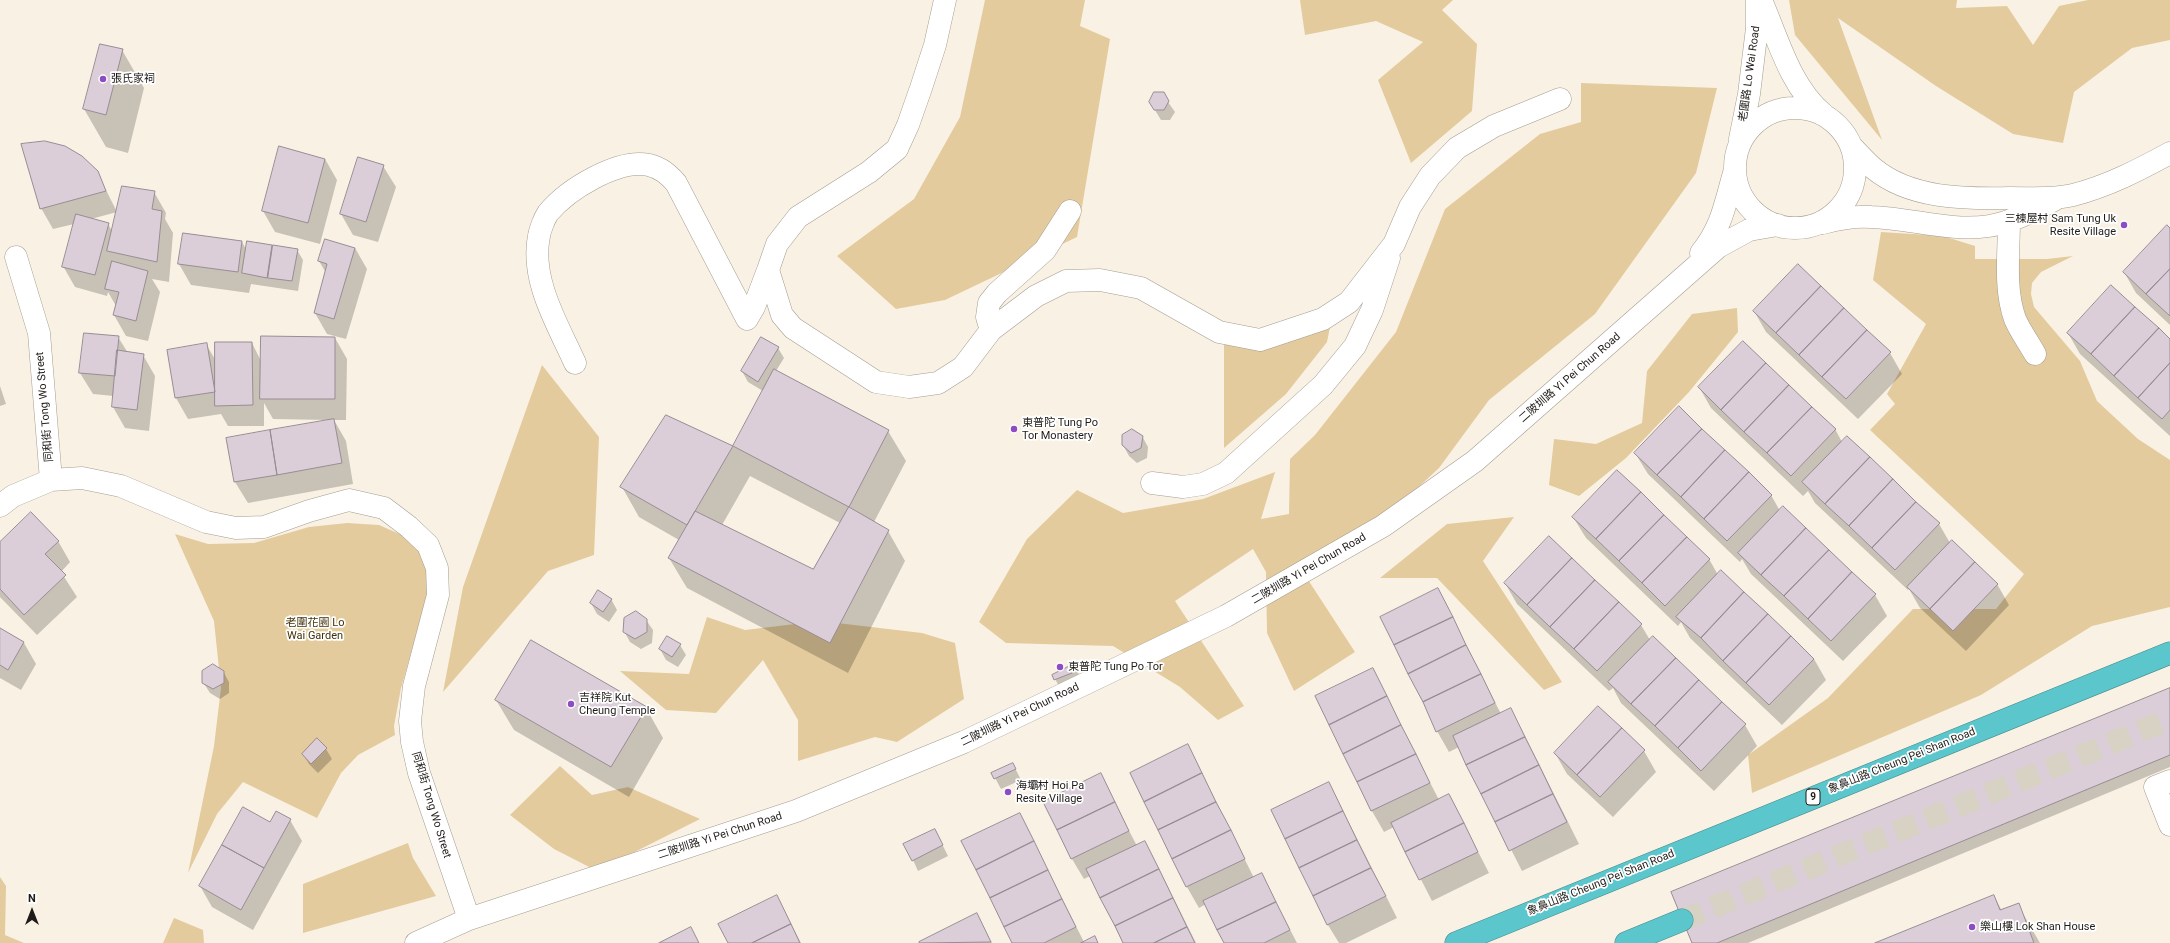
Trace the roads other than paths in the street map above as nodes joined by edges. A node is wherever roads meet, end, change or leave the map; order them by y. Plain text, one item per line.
1 (945, 0) edge
2 (1757, 0) edge
3 (1762, 0) edge
4 (1560, 99) dead end
5 (1827, 117) junction
6 (1852, 147) junction
7 (1737, 148) junction
8 (2170, 153) edge
9 (1734, 172) junction
10 (2056, 198) junction
11 (1070, 211) dead end
12 (2009, 221) junction
13 (1778, 225) junction
14 (1815, 225) junction
15 (1394, 244) junction
16 (16, 257) dead end
17 (768, 270) junction
18 (1677, 284) junction
19 (991, 330) junction
20 (2035, 354) dead end
21 (576, 363) dead end
22 (51, 480) junction
23 (1152, 483) dead end
24 (0, 506) edge
25 (2170, 652) edge
26 (2170, 781) edge
27 (2170, 825) edge
28 (469, 919) junction
29 (1682, 920) tunnel mouth
30 (416, 943) edge
31 (1456, 943) edge
32 (1626, 943) edge

1 - 17 street
2 - 7 street, 老圍路 Lo Wai Road
3 - 5 street, 老圍路 Lo Wai Road
4 - 15 street
5 - 6 street
5 - 7 street
6 - 10 street
6 - 14 street
7 - 9 street
8 - 10 street
9 - 13 street
9 - 18 street, 二陂圳路 Yi Pei Chun Road
10 - 12 street
11 - 19 street
12 - 14 street
12 - 20 street
13 - 14 street
13 - 18 street, 二陂圳路 Yi Pei Chun Road
15 - 19 street
15 - 23 street
16 - 22 street, 同和街 Tong Wo Street
17 - 19 street
17 - 21 street
18 - 28 street, 二陂圳路 Yi Pei Chun Road
22 - 24 street, 同和街 Tong Wo Street
22 - 28 street, 同和街 Tong Wo Street
25 - 31 highway, 象鼻山路 Cheung Pei Shan Road / 9
26 - 27 street
28 - 30 street, 二陂圳路 Yi Pei Chun Road
29 - 32 highway

